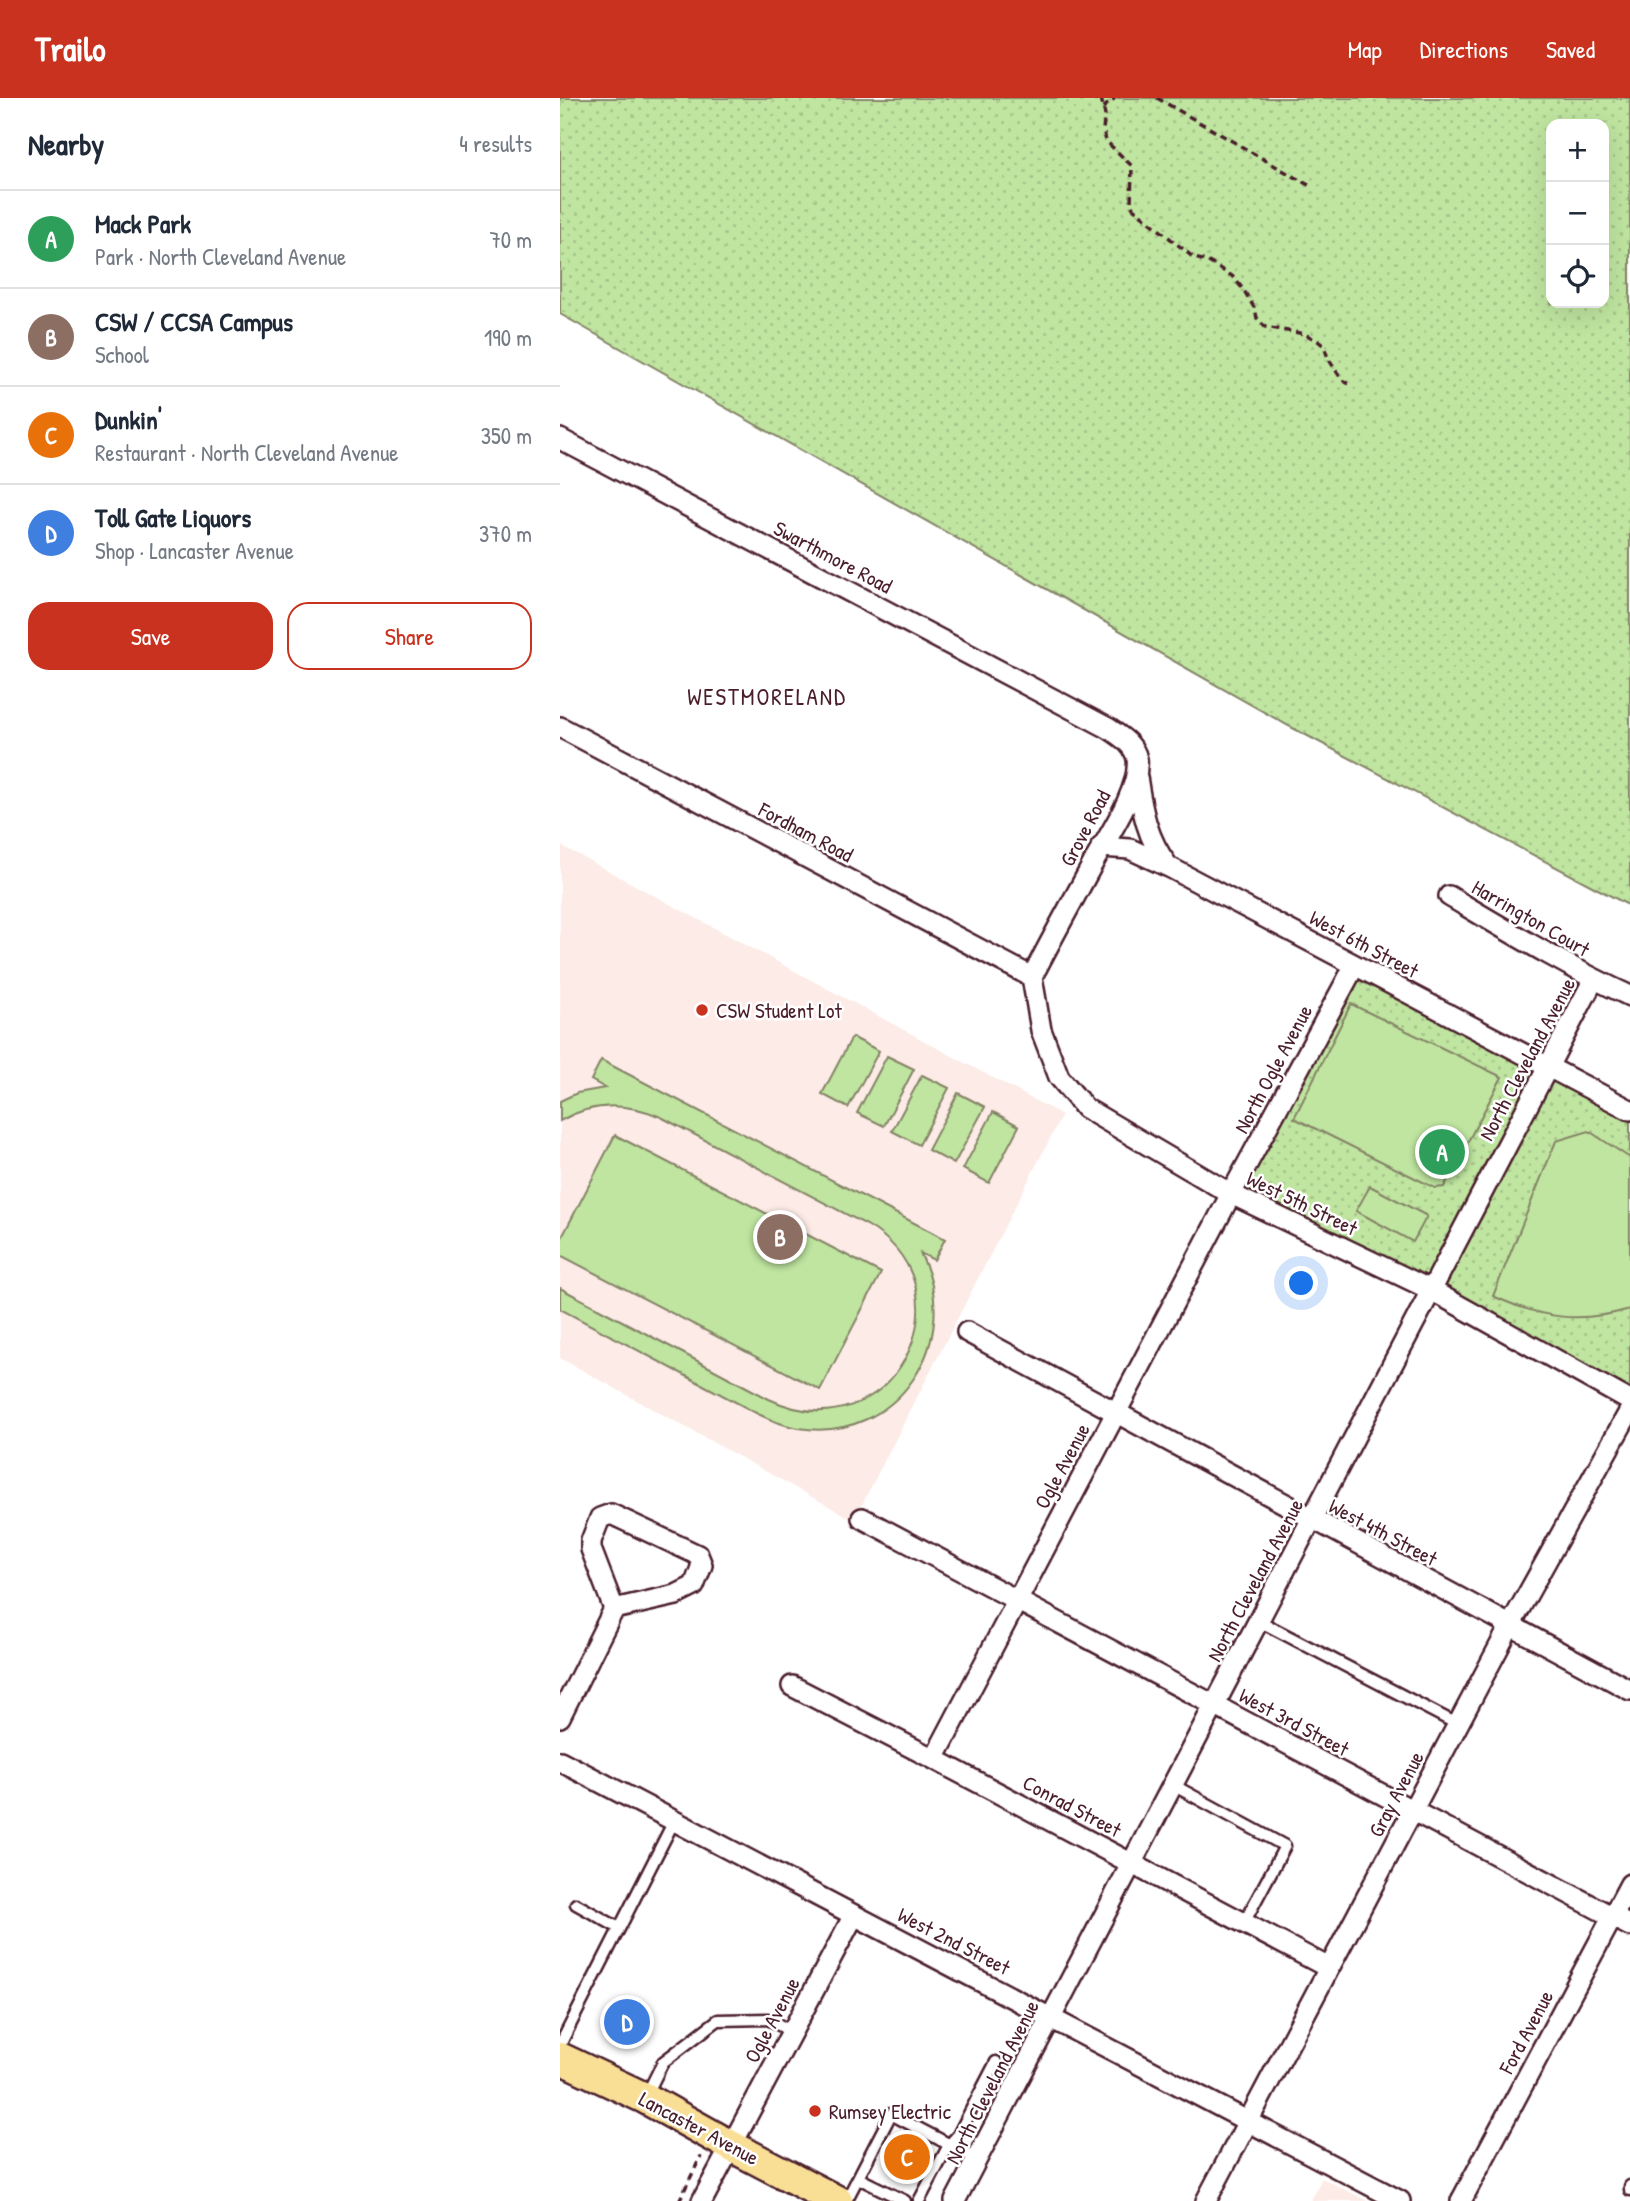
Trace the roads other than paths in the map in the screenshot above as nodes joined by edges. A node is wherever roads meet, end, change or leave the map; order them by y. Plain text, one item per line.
1 (560, 439) edge
2 (560, 727) edge
3 (1137, 771) junction
4 (1101, 847) junction
5 (1168, 867) junction
6 (1448, 896) dead end
7 (1355, 965) junction
8 (1032, 977) junction
9 (1594, 979) junction
10 (1630, 996) edge
11 (1548, 1067) junction
12 (1630, 1110) edge
13 (1231, 1194) junction
14 (1432, 1290) junction
15 (967, 1332) dead end
16 (1630, 1401) edge
17 (1630, 1410) edge
18 (1116, 1412) junction
19 (862, 1518) dead end
20 (1312, 1520) junction
21 (1017, 1600) junction
22 (614, 1609) junction
23 (1259, 1621) junction
24 (1510, 1626) junction
25 (792, 1686) dead end
26 (1630, 1690) edge
27 (1215, 1706) junction
28 (560, 1717) edge
29 (1459, 1725) junction
30 (934, 1759) junction
31 (560, 1761) edge
32 (1173, 1785) junction
33 (1414, 1811) junction
34 (674, 1821) junction
35 (1133, 1863) junction
36 (1630, 1884) edge
37 (576, 1904) dead end
38 (854, 1915) junction
39 (1621, 1922) edge
40 (1244, 1923) junction
41 (619, 1928) junction
42 (1329, 1968) junction
43 (1051, 2017) junction
44 (792, 2032) junction
45 (560, 2045) edge
46 (560, 2058) edge
47 (996, 2063) dead end
48 (645, 2098) junction
49 (1248, 2122) junction
50 (949, 2144) junction
51 (731, 2146) junction
52 (977, 2159) junction
53 (858, 2178) junction
54 (702, 2201) edge
55 (837, 2201) edge
56 (846, 2201) edge
57 (905, 2201) edge
58 (919, 2201) edge
59 (955, 2201) edge
60 (1206, 2201) edge
61 (1400, 2201) edge
62 (1461, 2201) edge

1 - 3 street, Swarthmore Road
2 - 8 street, Fordham Road
3 - 4 street, Grove Road
3 - 5 street
4 - 5 street, West 6th Street
4 - 8 street, Grove Road
5 - 7 street, West 6th Street
6 - 9 street, Harrington Court
7 - 11 street, West 6th Street
7 - 13 street, North Ogle Avenue
8 - 13 street, West 5th Street
9 - 10 street, Harrington Court
9 - 11 street, North Cleveland Avenue
11 - 12 street, West 6th Street
11 - 14 street, North Cleveland Avenue
13 - 14 street, West 5th Street
13 - 18 street, Ogle Avenue
14 - 16 street, West 5th Street
14 - 20 street, North Cleveland Avenue
15 - 18 street, West 4th Street
17 - 24 street, Gray Avenue
18 - 20 street, West 4th Street
18 - 21 street, Ogle Avenue
19 - 21 street, West 3rd Street
20 - 23 street, North Cleveland Avenue
20 - 24 street, West 4th Street
21 - 27 street, West 3rd Street
21 - 30 street, Ogle Avenue
22 - 22 street
22 - 28 street
23 - 27 street, North Cleveland Avenue
23 - 29 lane
24 - 26 street, West 4th Street
24 - 29 street, Gray Avenue
25 - 30 street, Conrad Street
27 - 32 street, North Cleveland Avenue
27 - 33 street, West 3rd Street
29 - 33 street, Gray Avenue
30 - 35 street, Conrad Street
31 - 34 street, West 2nd Street
32 - 35 street, North Cleveland Avenue
32 - 40 lane
33 - 39 street, West 3rd Street
33 - 42 street, Gray Avenue
34 - 38 street, West 2nd Street
34 - 41 lane
35 - 40 street, Conrad Street
35 - 43 street, North Cleveland Avenue
36 - 39 street, Ford Avenue
37 - 41 lane
38 - 43 street, West 2nd Street
38 - 44 street, Ogle Avenue
39 - 62 street, Ford Avenue
40 - 42 street, Conrad Street
41 - 45 lane
42 - 49 street, Gray Avenue
43 - 49 street, West 2nd Street
43 - 52 street, North Cleveland Avenue
44 - 48 lane
44 - 51 street, Ogle Avenue
46 - 48 main road, Lancaster Avenue
47 - 50 lane
48 - 51 main road, Lancaster Avenue
49 - 60 street, Gray Avenue
49 - 61 street, West 2nd Street
50 - 52 lane
50 - 53 lane
50 - 58 lane
51 - 54 street, Ogle Avenue
51 - 55 main road, Lancaster Avenue
52 - 59 street, North Cleveland Avenue
53 - 56 lane
53 - 57 lane

